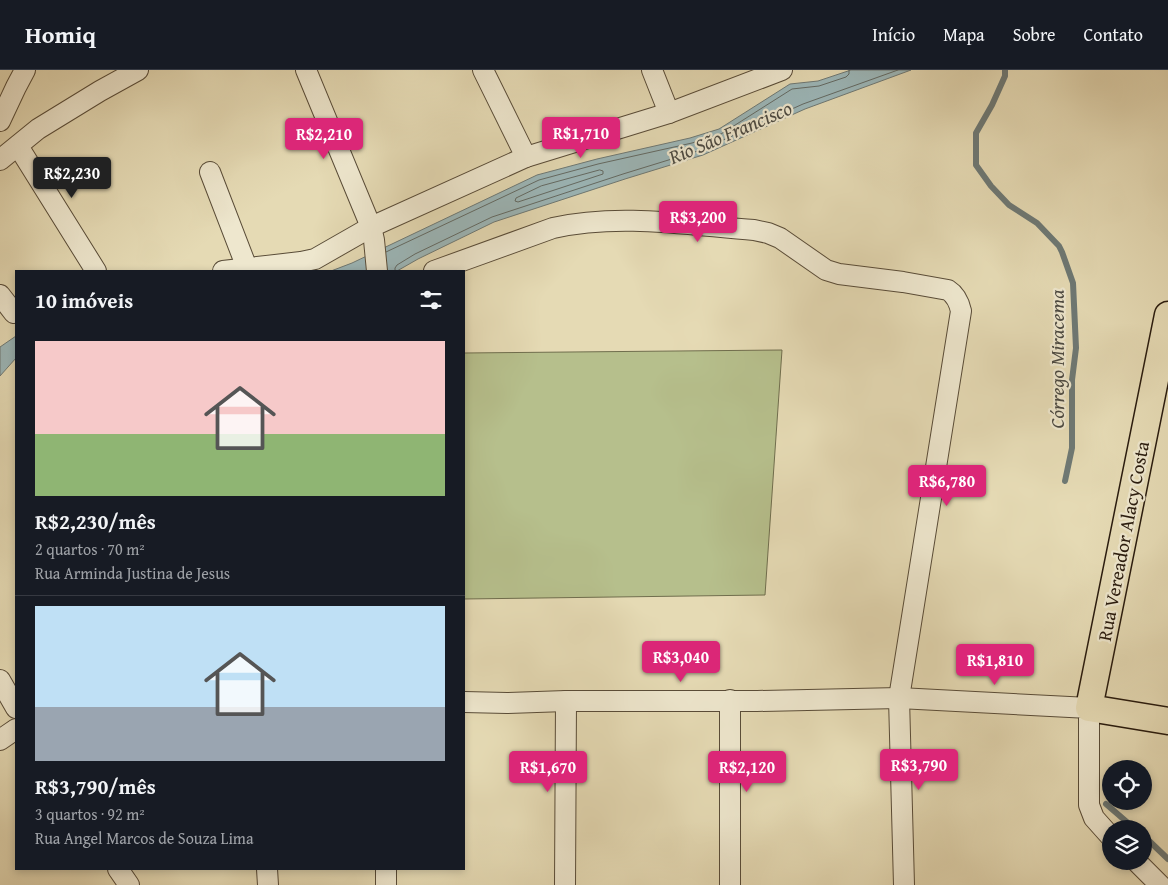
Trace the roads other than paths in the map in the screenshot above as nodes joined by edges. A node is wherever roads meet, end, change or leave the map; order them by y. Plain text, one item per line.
1 (25, 70) edge
2 (138, 70) edge
3 (306, 70) edge
4 (484, 70) edge
5 (652, 70) edge
6 (782, 70) edge
7 (669, 113) junction
8 (0, 121) edge
9 (18, 146) junction
10 (526, 157) junction
11 (0, 160) edge
12 (210, 172) dead end
13 (373, 234) junction
14 (247, 268) junction
15 (95, 270) edge
16 (231, 270) edge
17 (377, 270) edge
18 (437, 270) edge
19 (0, 295) edge
20 (1168, 315) edge
21 (10, 317) edge
22 (0, 680) edge
23 (899, 698) junction
24 (730, 700) junction
25 (566, 701) junction
26 (465, 702) edge
27 (15, 706) edge
28 (0, 708) edge
29 (15, 708) edge
30 (1089, 708) junction
31 (1168, 721) edge
32 (15, 731) edge
33 (0, 740) edge
34 (1102, 827) edge
35 (119, 870) edge
36 (267, 870) edge
37 (386, 870) edge
38 (1145, 870) edge
39 (129, 885) edge
40 (268, 885) edge
41 (386, 885) edge
42 (565, 885) edge
43 (730, 885) edge
44 (904, 885) edge
45 (1160, 885) edge

1 - 8 street
2 - 9 street
3 - 13 street
4 - 10 street
5 - 7 street
6 - 7 street
7 - 10 street
9 - 11 street
9 - 15 street
10 - 13 street
12 - 14 street
13 - 14 street
13 - 17 street
14 - 16 street
18 - 23 street
19 - 21 street
20 - 30 main road, Rua Vereador Alacy Costa
22 - 27 street
23 - 24 street
23 - 30 street
23 - 44 street
24 - 25 street
24 - 43 street
25 - 26 street
25 - 42 street
28 - 29 street
30 - 31 main road
30 - 34 street
32 - 33 street
35 - 39 street
36 - 40 street
37 - 41 street
38 - 45 street

